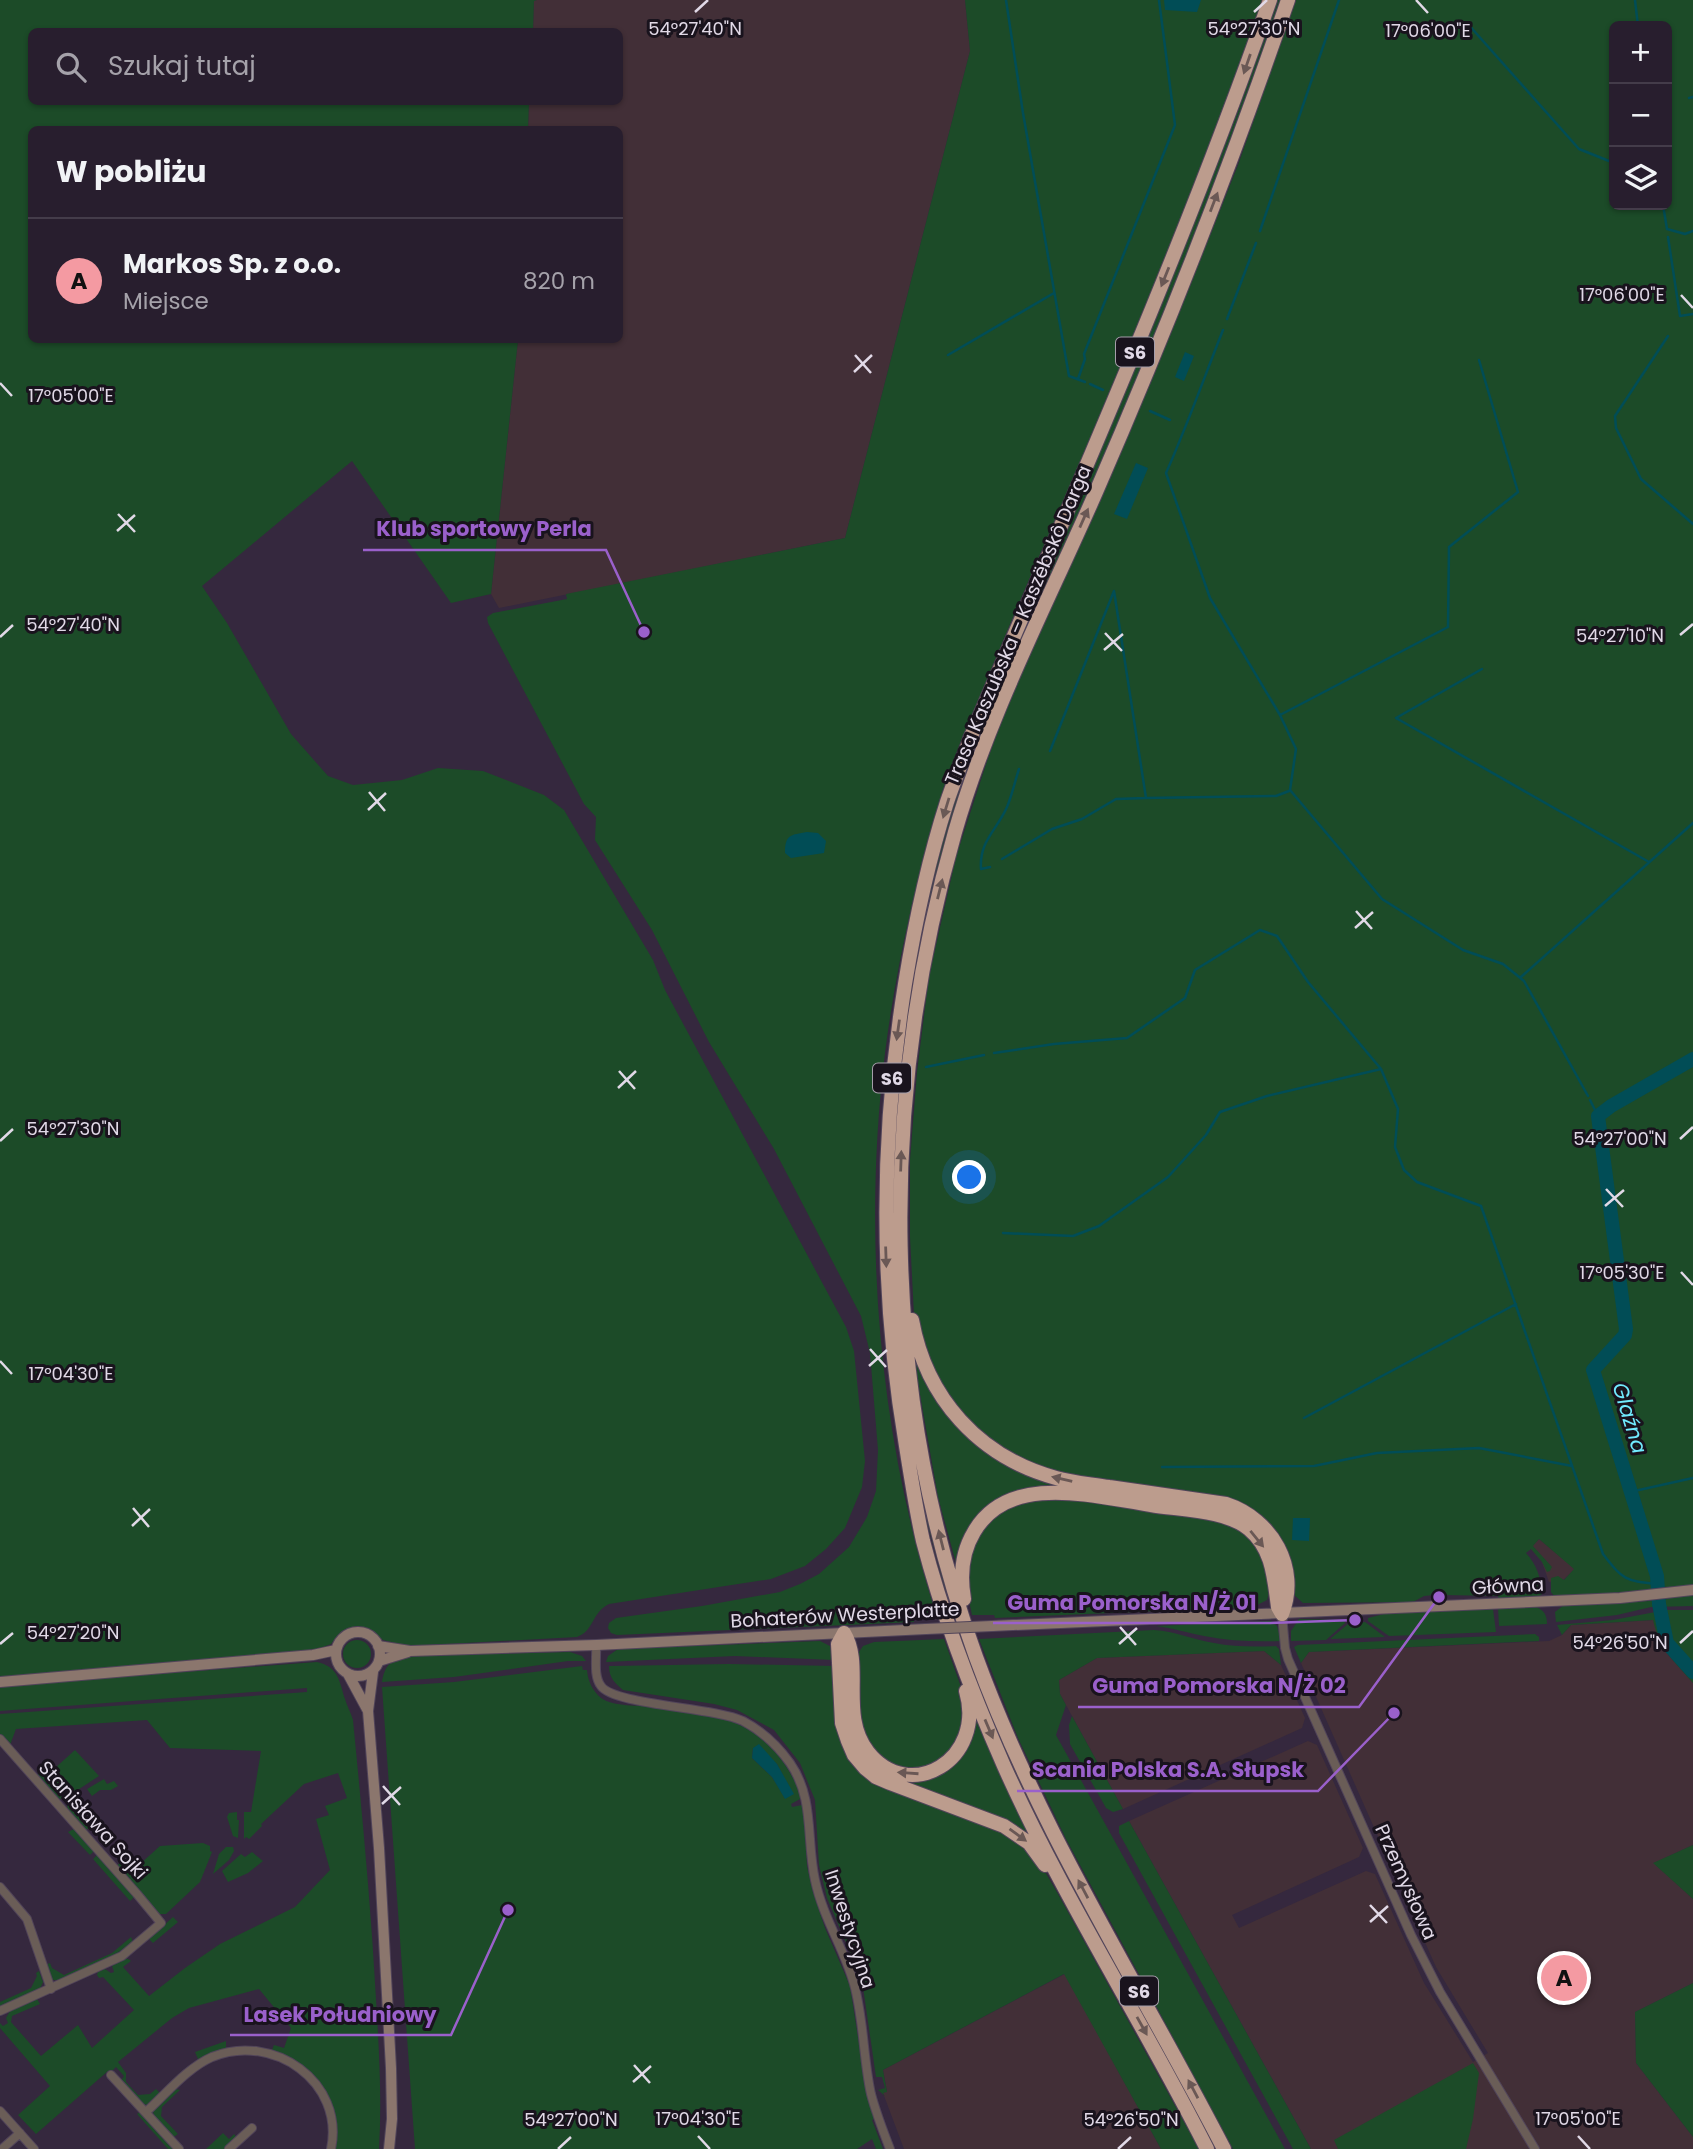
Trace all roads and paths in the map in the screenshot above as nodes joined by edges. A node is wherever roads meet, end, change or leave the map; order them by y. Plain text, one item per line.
1 (1270, 0) edge
2 (1288, 0) edge
3 (900, 1254) junction
4 (1693, 1590) edge
5 (1282, 1614) junction
6 (844, 1633) junction
7 (955, 1643) junction
8 (596, 1645) junction
9 (379, 1646) junction
10 (410, 1651) junction
11 (974, 1652) junction
12 (336, 1655) junction
13 (379, 1661) junction
14 (373, 1672) junction
15 (348, 1674) junction
16 (0, 1682) edge
17 (368, 1711) junction
18 (0, 1739) edge
19 (3, 1749) edge
20 (0, 1887) edge
21 (1085, 1924) junction
22 (51, 1989) junction
23 (0, 2011) edge
24 (111, 2075) dead end
25 (0, 2111) edge
26 (146, 2112) junction
27 (252, 2128) dead end
28 (20, 2133) junction
29 (2, 2149) edge
30 (34, 2149) edge
31 (179, 2149) edge
32 (229, 2149) edge
33 (331, 2149) edge
34 (389, 2149) edge
35 (890, 2149) edge
36 (1208, 2149) edge
37 (1224, 2149) edge
38 (1535, 2149) edge

1 -> 7 highway, Trasa Kaszubska – Kaszëbskô Darga / S6
3 -> 2 highway, Trasa Kaszubska – Kaszëbskô Darga / S6
5 -> 3 highway
11 -> 3 highway, Trasa Kaszubska – Kaszëbskô Darga / S6
4 - 5 main road, Główna
5 - 6 main road, Bohaterów Westerplatte, bridge
11 -> 5 highway
5 - 38 street, Przemysłowa
7 -> 6 highway
6 - 8 main road, Bohaterów Westerplatte
6 -> 21 highway
7 -> 21 highway, Trasa Kaszubska – Kaszëbskô Darga / S6
8 - 10 main road, Bohaterów Westerplatte
8 - 35 street, Inwestycyjna
9 - 10 main road, Bohaterów Westerplatte
9 - 12 main road
9 - 13 main road
10 - 13 main road, Bohaterów Westerplatte
37 -> 11 highway, Trasa Kaszubska – Kaszëbskô Darga / S6
12 - 15 main road
12 - 16 main road
13 - 14 main road
14 - 15 main road
14 - 17 main road
15 - 17 main road
17 - 34 main road
18 - 19 street, Stanisława Sojki
19 - 22 street, Stanisława Sojki
20 - 22 street
21 -> 36 highway, Trasa Kaszubska – Kaszëbskô Darga / S6
22 - 23 street
24 - 26 street
25 - 28 street
26 - 31 street
26 - 33 street
27 - 32 street
28 - 29 street
28 - 30 street

